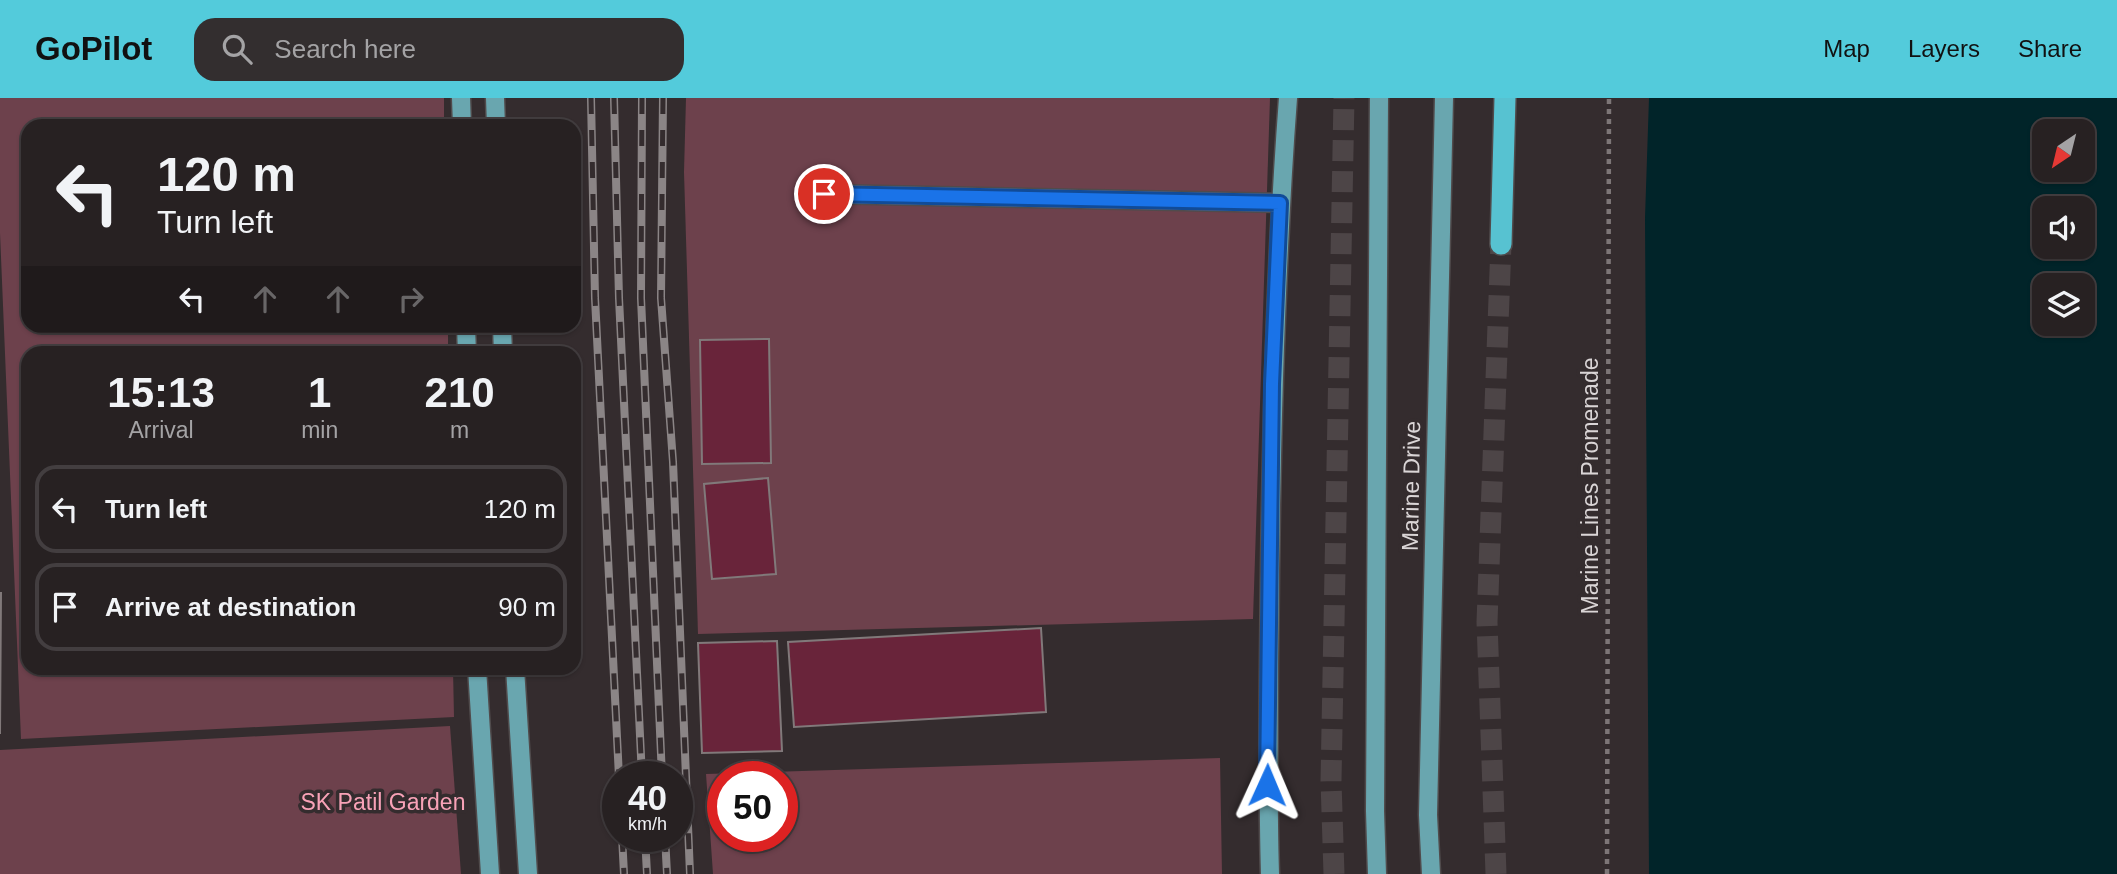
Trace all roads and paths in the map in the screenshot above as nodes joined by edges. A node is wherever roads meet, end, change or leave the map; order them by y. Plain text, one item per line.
1 (461, 98) edge
2 (495, 98) edge
3 (1287, 98) edge
4 (1379, 98) edge
5 (1444, 98) edge
6 (1505, 98) edge
7 (1609, 98) edge
8 (462, 119) edge
9 (496, 119) edge
10 (824, 194) dead end
11 (1280, 203) junction
12 (1501, 244) tunnel mouth
13 (477, 675) edge
14 (515, 675) edge
15 (490, 874) edge
16 (528, 874) edge
17 (1270, 874) edge
18 (1377, 874) edge
19 (1431, 874) edge
20 (1607, 874) edge

1 - 8 main road
2 - 9 main road
3 - 11 main road
4 - 18 main road, Marine Drive
5 - 19 main road, Marine Drive
6 - 12 highway
7 - 20 path, Marine Lines Promenade
10 - 11 lane
11 - 17 main road
13 - 15 main road
14 - 16 main road

